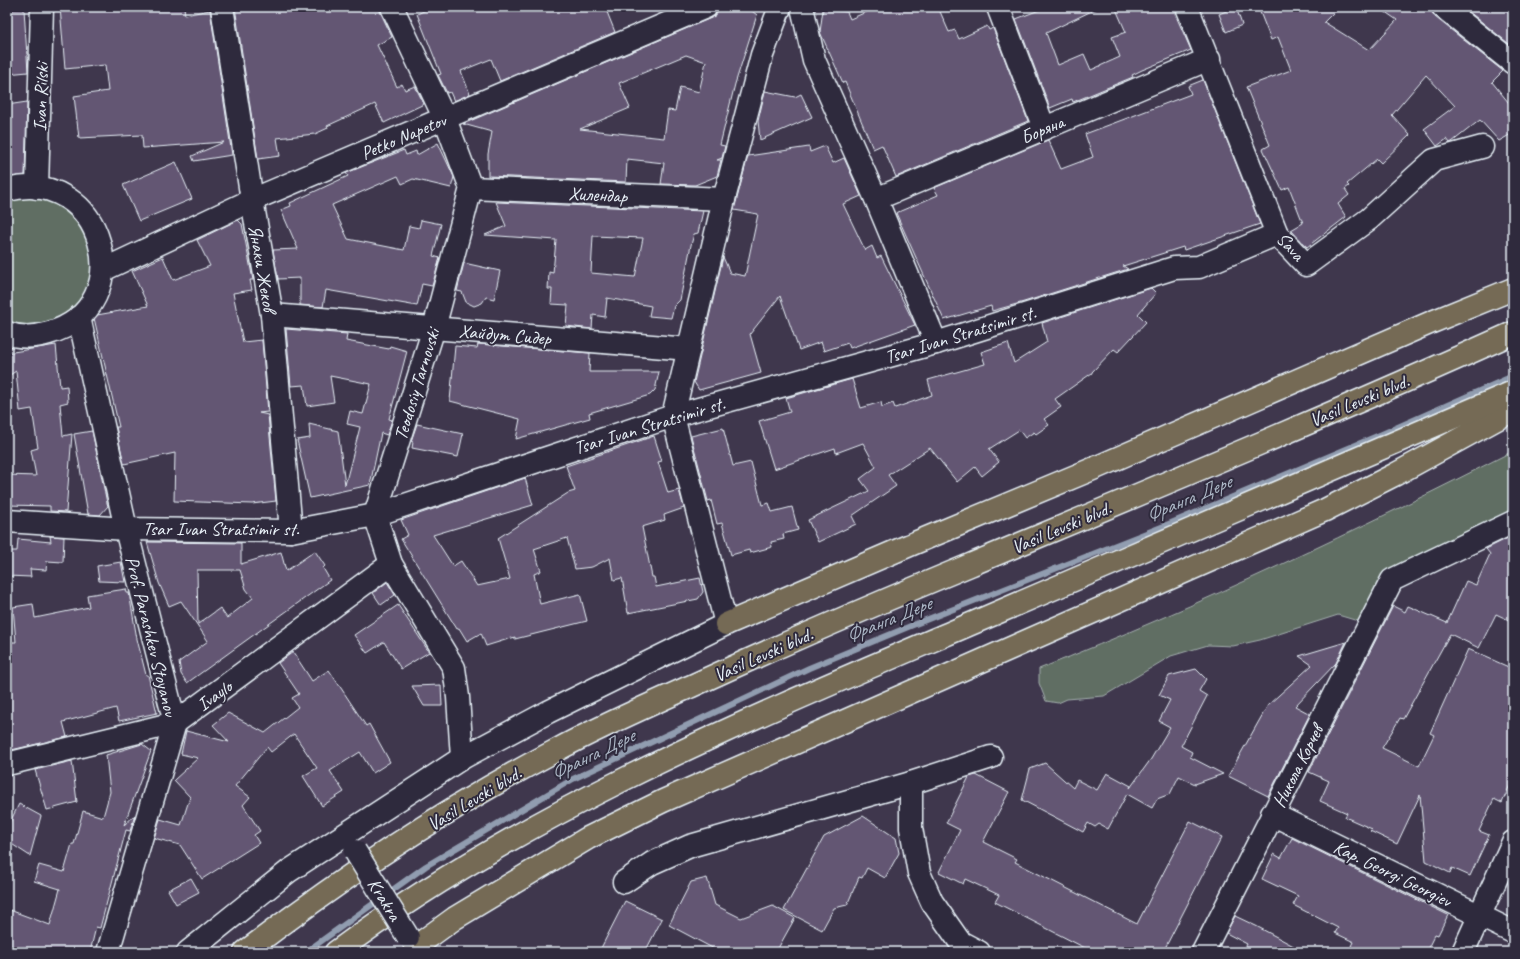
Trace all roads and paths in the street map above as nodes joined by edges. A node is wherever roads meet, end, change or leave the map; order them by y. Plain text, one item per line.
1 (42, 7) edge
2 (222, 7) edge
3 (392, 7) edge
4 (706, 7) edge
5 (780, 7) edge
6 (802, 7) edge
7 (998, 7) edge
8 (1187, 7) edge
9 (1443, 7) edge
10 (1208, 59) junction
11 (1513, 63) edge
12 (445, 118) junction
13 (1044, 128) junction
14 (1482, 147) dead end
15 (37, 188) junction
16 (471, 188) junction
17 (7, 190) edge
18 (724, 199) junction
19 (876, 199) junction
20 (252, 200) junction
21 (1277, 234) junction
22 (103, 270) junction
23 (1513, 290) edge
24 (272, 315) junction
25 (79, 317) junction
26 (434, 328) junction
27 (7, 333) edge
28 (1513, 333) edge
29 (936, 343) junction
30 (689, 349) junction
31 (1513, 392) edge
32 (1513, 410) edge
33 (673, 416) junction
34 (375, 515) junction
35 (7, 521) edge
36 (1513, 522) edge
37 (126, 529) junction
38 (291, 531) junction
39 (391, 564) junction
40 (726, 624) junction
41 (175, 724) junction
42 (991, 757) dead end
43 (462, 758) junction
44 (7, 764) edge
45 (911, 783) junction
46 (1272, 814) junction
47 (350, 842) junction
48 (1513, 842) edge
49 (624, 882) dead end
50 (1480, 916) junction
51 (1513, 932) edge
52 (412, 947) edge
53 (957, 947) edge
54 (108, 952) edge
55 (188, 952) edge
56 (245, 952) edge
57 (336, 952) edge
58 (979, 952) edge
59 (1203, 952) edge
60 (1463, 952) edge

1 - 15 street, Ivan Rilski
2 - 20 street, Янаки Жеков
3 - 12 street
4 - 12 street, Petko Napetov
5 - 18 street
6 - 19 street
7 - 13 street
8 - 10 street, Sava
9 - 11 street
10 - 13 street, Боряна
10 - 21 street, Sava
12 - 16 street
12 - 20 street, Petko Napetov
13 - 19 street, Боряна
14 - 21 street, Sava
15 - 17 street
15 - 22 street
16 - 18 street, Хилендар
16 - 26 street, Teodosiy Tarnovski
18 - 30 street
19 - 29 street
20 - 22 street, Petko Napetov
20 - 24 street, Янаки Жеков
21 - 29 street, Tsar Ivan Stratsimir st.
22 - 25 street
23 - 40 highway
24 - 26 street, Хайдут Сидер
24 - 38 street, Янаки Жеков
25 - 27 street
25 - 37 street, Prof. Parashkev Stoyanov
26 - 30 street, Хайдут Сидер
26 - 34 street, Teodosiy Tarnovski
28 - 56 highway, Vasil Levski blvd.
29 - 33 street, Tsar Ivan Stratsimir st.
30 - 33 street
31 - 57 highway
32 - 52 highway
33 - 34 street, Tsar Ivan Stratsimir st.
33 - 40 street
34 - 38 street, Tsar Ivan Stratsimir st.
34 - 39 street
35 - 37 street, Tsar Ivan Stratsimir st.
36 - 46 street, Никола Корчев
37 - 38 street, Tsar Ivan Stratsimir st.
37 - 41 street, Prof. Parashkev Stoyanov
39 - 41 street, Ivaylo
39 - 43 street
40 - 43 street
41 - 44 street, Ivaylo
41 - 54 street, Prof. Parashkev Stoyanov
42 - 45 street
43 - 47 street
45 - 49 street
45 - 53 street
46 - 50 street, Kap. Georgi Georgiev
46 - 59 street, Никола Корчев
47 - 52 street, Krakra, bridge
47 - 55 street
48 - 50 street
50 - 51 street, Kap. Georgi Georgiev
50 - 60 street
53 - 58 street

